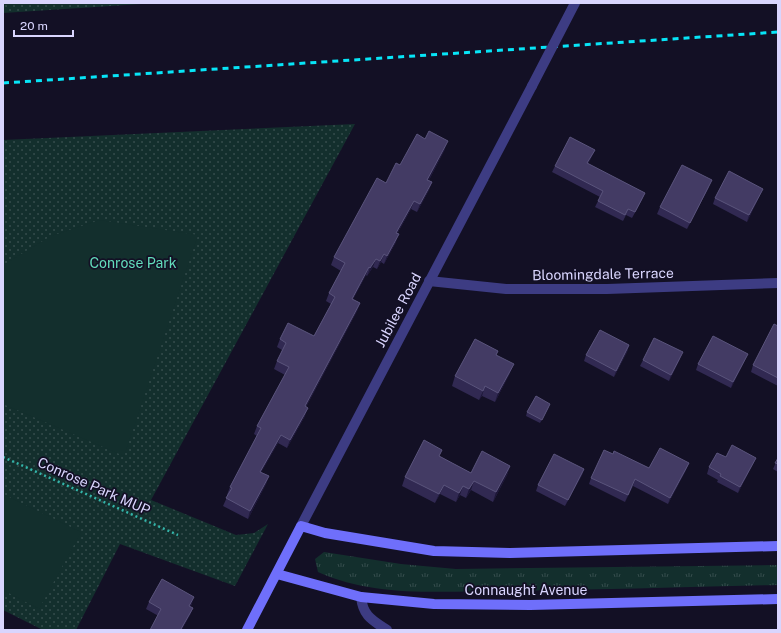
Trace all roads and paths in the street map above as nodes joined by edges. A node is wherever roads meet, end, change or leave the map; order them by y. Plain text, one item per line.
1 (575, 3) edge
2 (429, 281) junction
3 (778, 283) edge
4 (3, 457) edge
5 (301, 526) junction
6 (178, 535) dead end
7 (778, 546) edge
8 (277, 574) junction
9 (361, 597) junction
10 (778, 599) edge
11 (246, 630) edge
12 (387, 630) edge

1 - 2 street, Jubilee Road, bridge
2 - 3 street, Bloomingdale Terrace
2 - 5 street, Jubilee Road
4 - 6 path, Conrose Park MUP
5 - 7 main road
5 - 8 main road, Jubilee Road
8 - 9 main road, Connaught Avenue
8 - 11 main road, Jubilee Road
9 - 10 main road, Connaught Avenue
9 - 12 street

